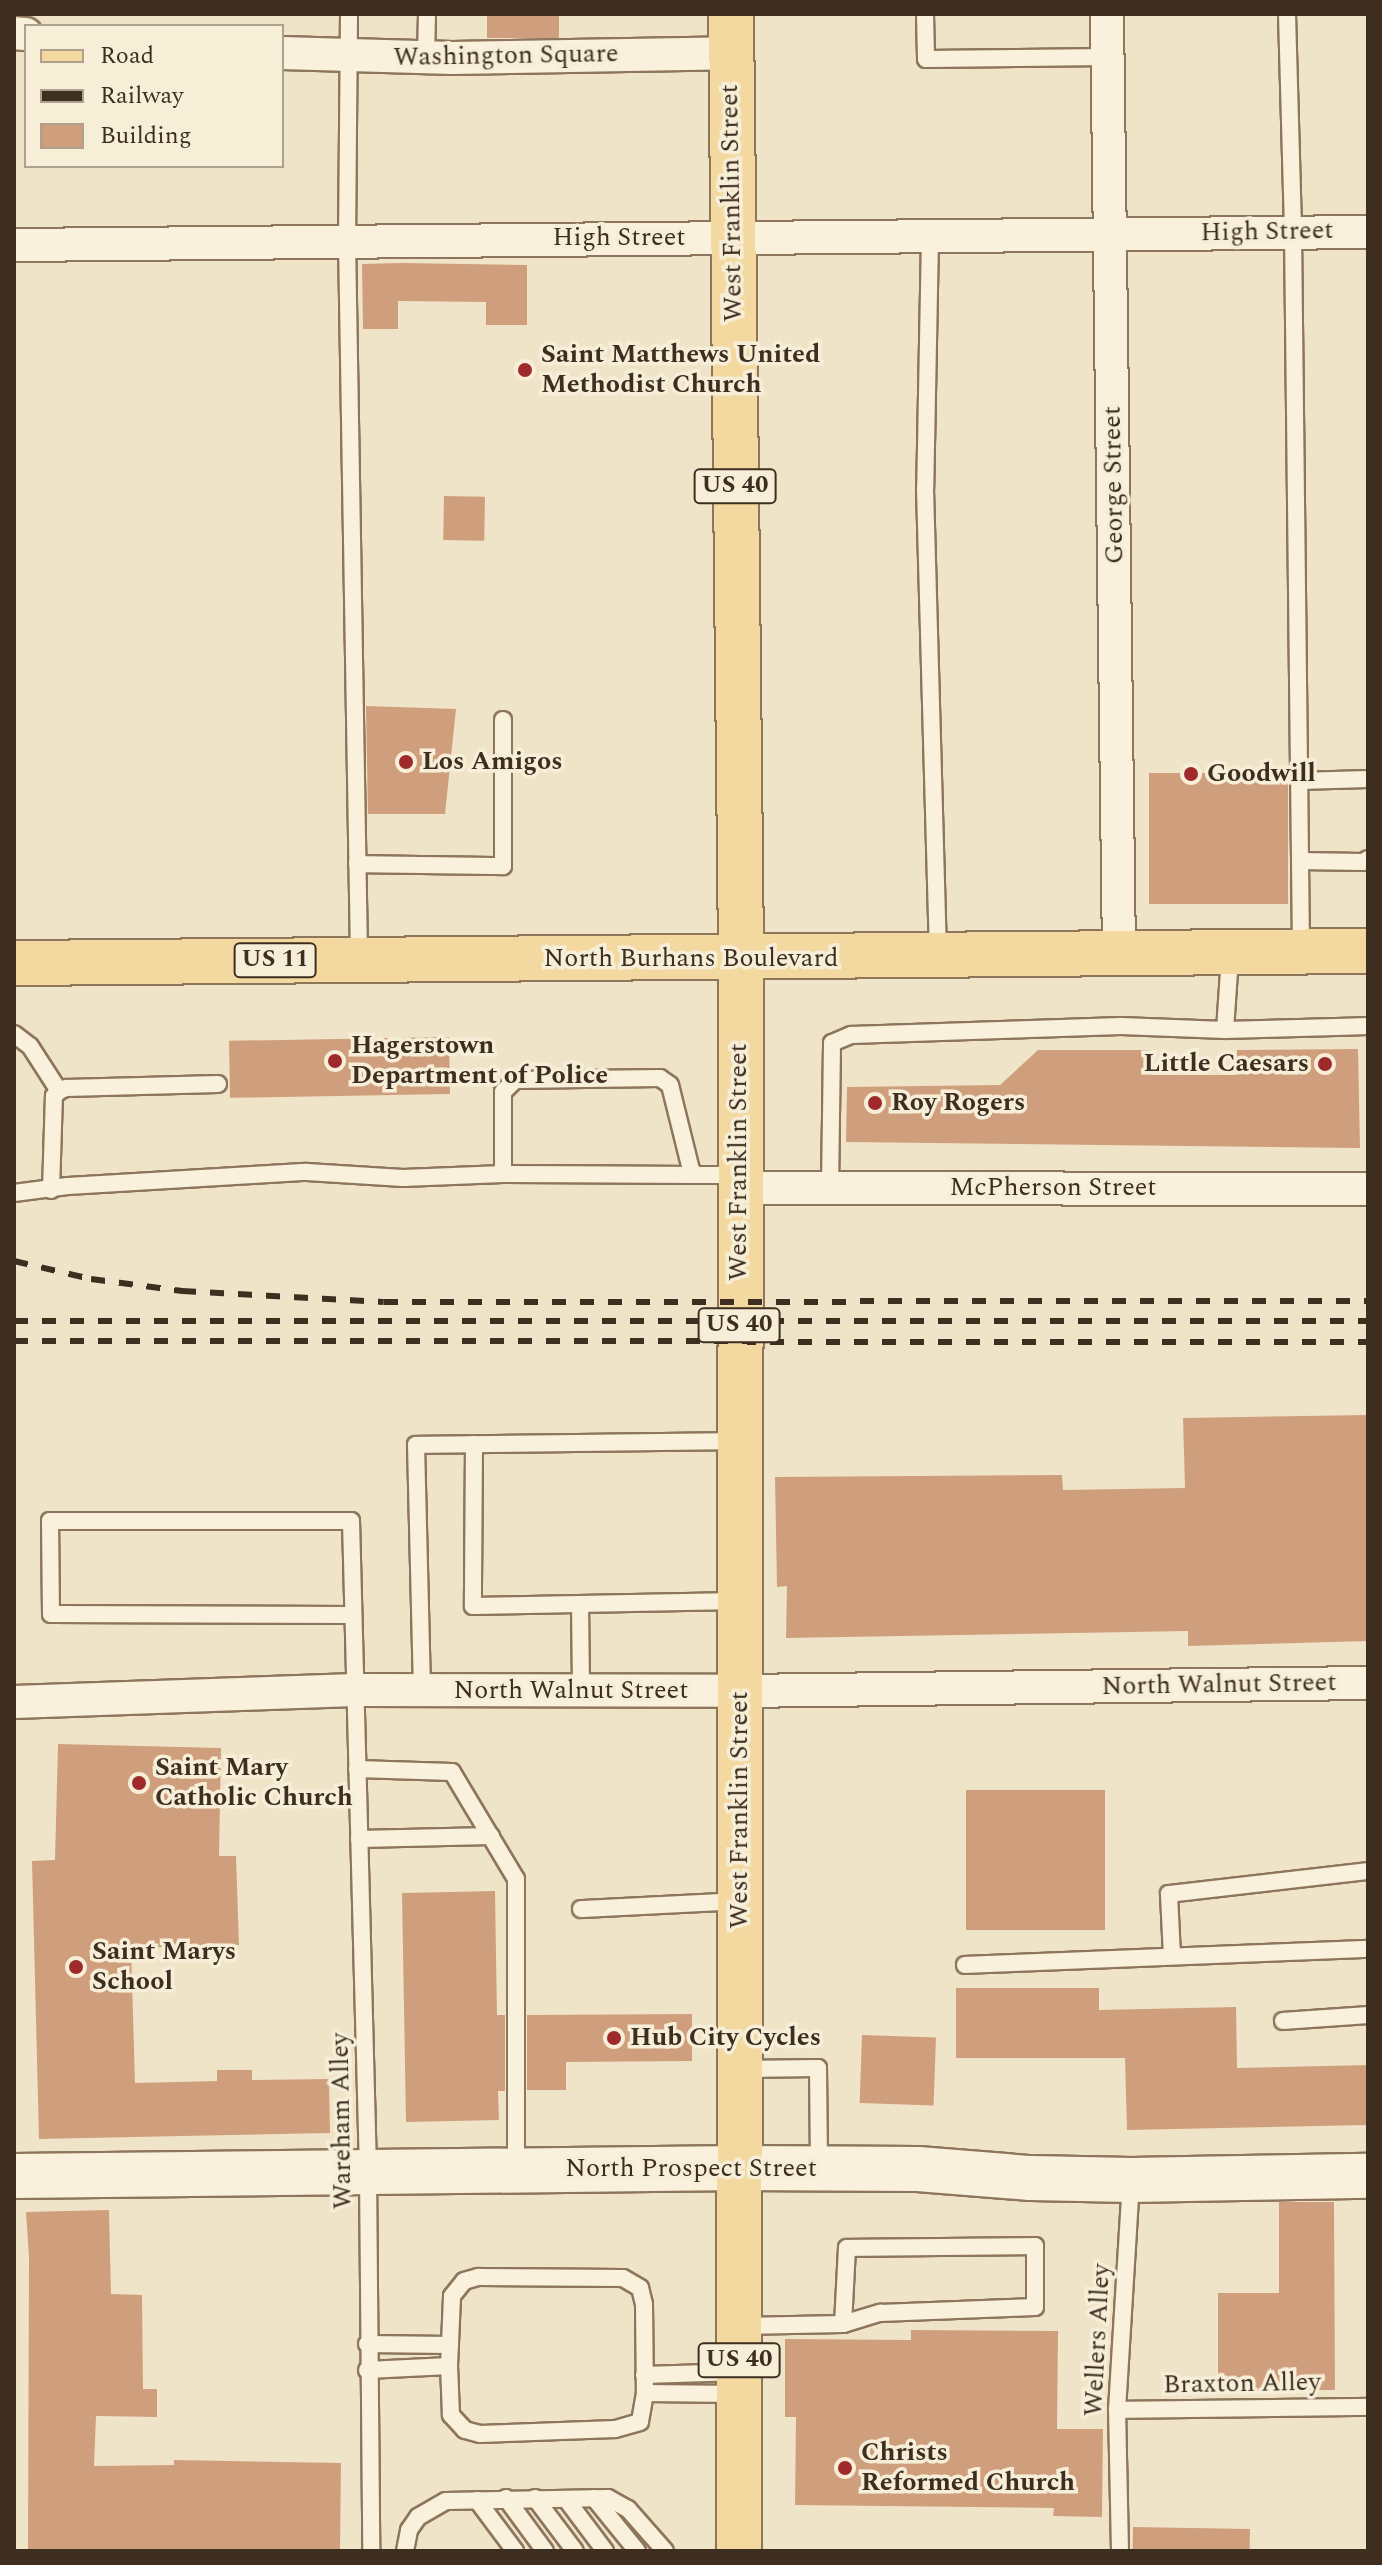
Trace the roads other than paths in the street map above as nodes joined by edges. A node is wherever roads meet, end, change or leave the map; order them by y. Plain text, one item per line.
1 (349, 14) edge
2 (427, 14) edge
3 (925, 14) edge
4 (1107, 14) edge
5 (1287, 14) edge
6 (731, 33) edge
7 (284, 53) edge
8 (348, 57) junction
9 (1108, 57) junction
10 (426, 58) junction
11 (1293, 232) junction
12 (1368, 232) edge
13 (1112, 234) junction
14 (732, 237) junction
15 (930, 238) junction
16 (347, 240) junction
17 (14, 245) edge
18 (503, 720) dead end
19 (1368, 779) edge
20 (1299, 781) junction
21 (1368, 859) edge
22 (1300, 861) junction
23 (357, 864) junction
24 (1368, 951) edge
25 (1301, 952) junction
26 (1231, 953) junction
27 (1119, 956) junction
28 (938, 957) junction
29 (359, 959) junction
30 (741, 959) junction
31 (14, 963) edge
32 (1368, 1026) edge
33 (1225, 1030) junction
34 (14, 1034) edge
35 (218, 1084) dead end
36 (59, 1091) junction
37 (503, 1174) junction
38 (724, 1179) junction
39 (830, 1188) junction
40 (1368, 1189) edge
41 (51, 1190) junction
42 (14, 1193) edge
43 (739, 1441) junction
44 (474, 1444) junction
45 (739, 1601) junction
46 (580, 1604) junction
47 (352, 1615) junction
48 (1368, 1683) edge
49 (355, 1690) junction
50 (422, 1690) junction
51 (581, 1691) junction
52 (740, 1691) junction
53 (14, 1702) edge
54 (357, 1769) junction
55 (491, 1836) junction
56 (359, 1839) junction
57 (1368, 1871) edge
58 (740, 1901) junction
59 (581, 1909) dead end
60 (1368, 1949) edge
61 (1172, 1956) junction
62 (965, 1965) dead end
63 (1368, 2015) edge
64 (1283, 2021) dead end
65 (740, 2069) junction
66 (740, 2168) junction
67 (819, 2168) junction
68 (516, 2171) junction
69 (368, 2172) junction
70 (14, 2176) edge
71 (1368, 2176) edge
72 (1131, 2180) junction
73 (843, 2324) junction
74 (739, 2326) junction
75 (367, 2344) junction
76 (450, 2345) junction
77 (449, 2366) junction
78 (367, 2370) junction
79 (644, 2375) junction
80 (739, 2383) junction
81 (645, 2393) junction
82 (1368, 2407) edge
83 (1117, 2410) junction
84 (506, 2498) junction
85 (535, 2498) junction
86 (594, 2498) junction
87 (566, 2499) junction
88 (477, 2500) junction
89 (371, 2551) edge
90 (405, 2551) edge
91 (515, 2551) edge
92 (545, 2551) edge
93 (575, 2551) edge
94 (605, 2551) edge
95 (637, 2551) edge
96 (665, 2551) edge
97 (739, 2551) edge
98 (1120, 2551) edge

1 - 8 lane
2 - 10 lane
3 - 9 lane
4 - 9 street, George Street
5 - 11 lane
6 - 10 street, Washington Square
6 - 14 main road, West Franklin Street / US 40
7 - 8 street, Washington Square
8 - 10 street, Washington Square
8 - 16 lane
9 - 13 street, George Street
11 - 12 street, High Street
11 - 13 street, High Street
11 - 20 lane
13 - 15 street, High Street
13 - 27 street, George Street
14 - 15 street, High Street
14 - 16 street, High Street
14 - 30 main road, West Franklin Street / US 40
15 - 28 lane
16 - 17 street, High Street
16 - 23 lane
18 - 23 lane
19 - 20 lane
20 - 22 lane
21 - 22 lane
22 - 25 lane
23 - 29 lane
24 - 25 main road, North Burhans Boulevard / US 11
25 - 26 main road, North Burhans Boulevard / US 11
26 - 27 main road, North Burhans Boulevard / US 11
26 - 33 lane
27 - 28 main road, North Burhans Boulevard / US 11
28 - 30 main road, North Burhans Boulevard / US 11
29 - 30 main road, North Burhans Boulevard / US 11
29 - 31 main road, North Burhans Boulevard / US 11
30 - 38 main road, West Franklin Street / US 40
32 - 33 lane
33 - 39 lane
34 - 36 lane
35 - 36 lane
36 - 41 lane
37 - 38 lane
37 - 38 lane
37 - 41 lane
38 - 39 street, McPherson Street
38 - 43 main road, West Franklin Street / US 40
39 - 40 street, McPherson Street
41 - 42 lane
43 - 44 lane
43 - 45 main road, West Franklin Street / US 40
44 - 46 lane
44 - 50 lane
45 - 46 lane
45 - 52 main road, West Franklin Street / US 40
46 - 51 lane
47 - 47 lane, Wareham Alley
47 - 49 lane, Wareham Alley
48 - 52 street, North Walnut Street
49 - 50 street, North Walnut Street
49 - 53 street, North Walnut Street
49 - 54 lane, Wareham Alley
50 - 51 street, North Walnut Street
51 - 52 street, North Walnut Street
52 - 58 main road, West Franklin Street / US 40
54 - 55 lane
54 - 56 lane, Wareham Alley
55 - 56 lane
55 - 68 lane
56 - 69 lane, Wareham Alley
57 - 61 lane
58 - 59 lane
58 - 65 main road, West Franklin Street / US 40
60 - 61 lane
61 - 62 lane
63 - 64 lane
65 - 66 main road, West Franklin Street / US 40
65 - 67 lane
66 - 67 main road, North Prospect Street
66 - 68 main road, North Prospect Street
66 - 74 main road, West Franklin Street / US 40
67 - 72 main road, North Prospect Street
68 - 69 main road, North Prospect Street
69 - 70 main road, North Prospect Street
69 - 75 lane, Wareham Alley
71 - 72 main road, North Prospect Street
72 - 83 lane, Wellers Alley
73 - 73 lane
73 - 74 lane
74 - 80 main road, West Franklin Street / US 40
75 - 76 lane
75 - 78 lane, Wareham Alley
76 - 77 lane
76 - 79 lane
77 - 78 lane
77 - 81 lane
78 - 89 lane, Wareham Alley
79 - 80 lane
79 - 81 lane
80 - 81 lane
80 - 97 main road, West Franklin Street / US 40
82 - 83 lane, Braxton Alley
83 - 98 lane, Wellers Alley
84 - 85 lane
84 - 88 lane
84 - 92 lane
85 - 87 lane
85 - 93 lane
86 - 87 lane
86 - 95 lane
86 - 96 lane
87 - 94 lane
88 - 90 lane
88 - 91 lane

